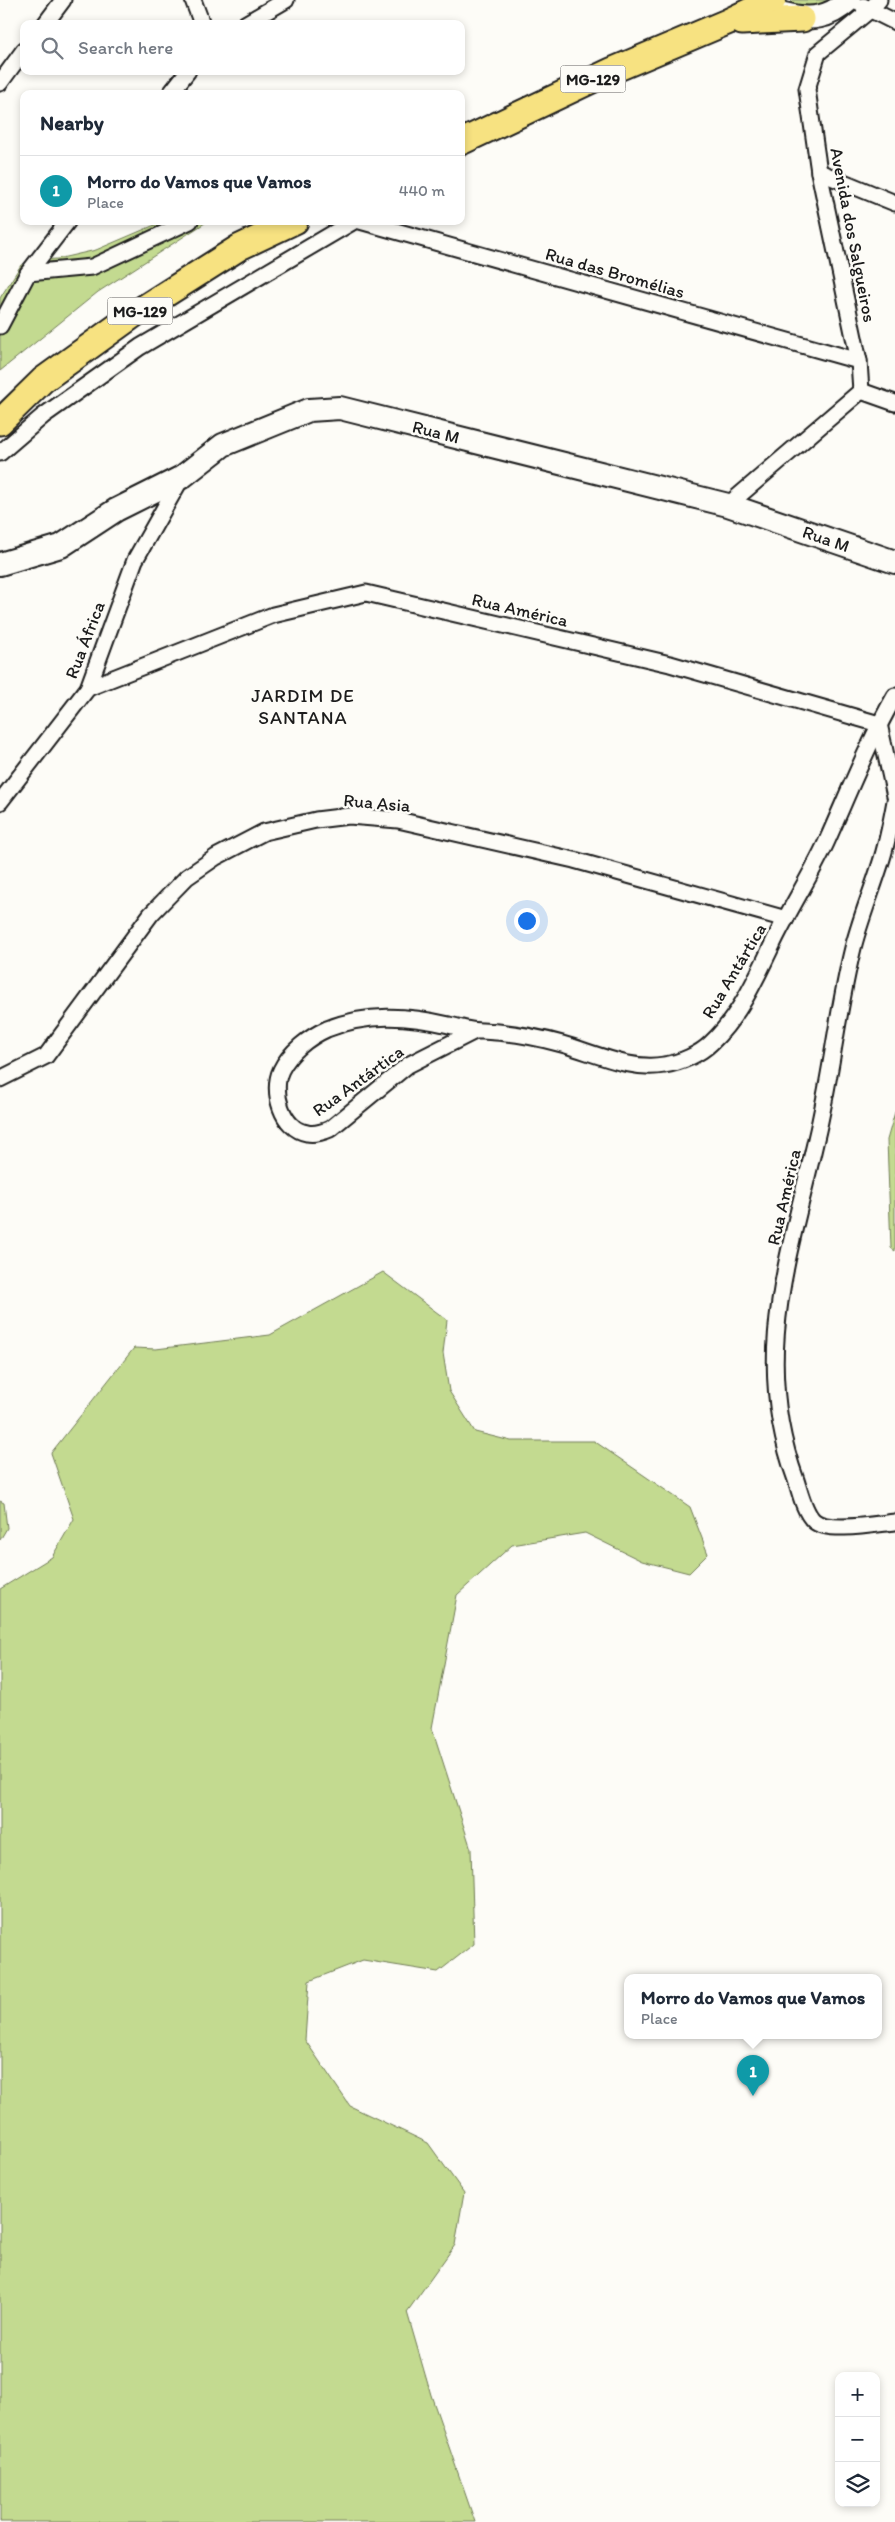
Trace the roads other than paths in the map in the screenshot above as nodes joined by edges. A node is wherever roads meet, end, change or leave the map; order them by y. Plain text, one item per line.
1 (63, 0) edge
2 (193, 0) edge
3 (286, 0) edge
4 (851, 0) edge
5 (764, 1) edge
6 (874, 5) edge
7 (802, 18) junction
8 (47, 20) edge
9 (200, 20) edge
10 (252, 20) edge
11 (727, 22) junction
12 (895, 22) edge
13 (20, 56) edge
14 (185, 75) edge
15 (0, 84) edge
16 (173, 90) edge
17 (465, 140) edge
18 (819, 172) junction
19 (895, 203) edge
20 (65, 225) edge
21 (182, 225) edge
22 (287, 225) edge
23 (347, 225) edge
24 (374, 225) edge
25 (28, 272) junction
26 (1, 324) edge
27 (859, 360) junction
28 (861, 391) junction
29 (895, 403) edge
30 (0, 422) edge
31 (0, 453) edge
32 (182, 477) junction
33 (728, 505) junction
34 (895, 562) edge
35 (0, 564) edge
36 (88, 688) junction
37 (895, 696) edge
38 (879, 724) junction
39 (895, 796) edge
40 (895, 801) edge
41 (0, 802) edge
42 (786, 919) junction
43 (475, 1031) junction
44 (0, 1079) edge
45 (895, 1522) edge

1 - 8 street
2 - 9 street
3 - 10 street
4 - 6 street
4 - 7 street
5 - 7 street
5 - 11 main road
6 - 12 street
6 - 18 street, Avenida dos Salgueiros
7 - 11 main road
11 - 17 main road, MG-129
13 - 15 street
14 - 16 street
18 - 19 street
18 - 27 street, Avenida dos Salgueiros
20 - 25 street
21 - 25 street
22 - 30 main road, MG-129
23 - 31 street
24 - 27 street, Rua das Bromélias
25 - 26 street
27 - 28 street, Avenida dos Salgueiros
28 - 29 street
28 - 33 street
32 - 33 street, Rua M
32 - 35 street, Rua M
32 - 36 street, Rua África
33 - 34 street, Rua M
36 - 38 street, Rua América
36 - 41 street, Rua África
37 - 38 street, Rua Antártica
38 - 39 street
38 - 42 street, Rua Antártica
40 - 45 street, Rua América
42 - 43 street, Rua Antártica
42 - 44 street, Rua Asia
43 - 43 street, Rua Antártica

